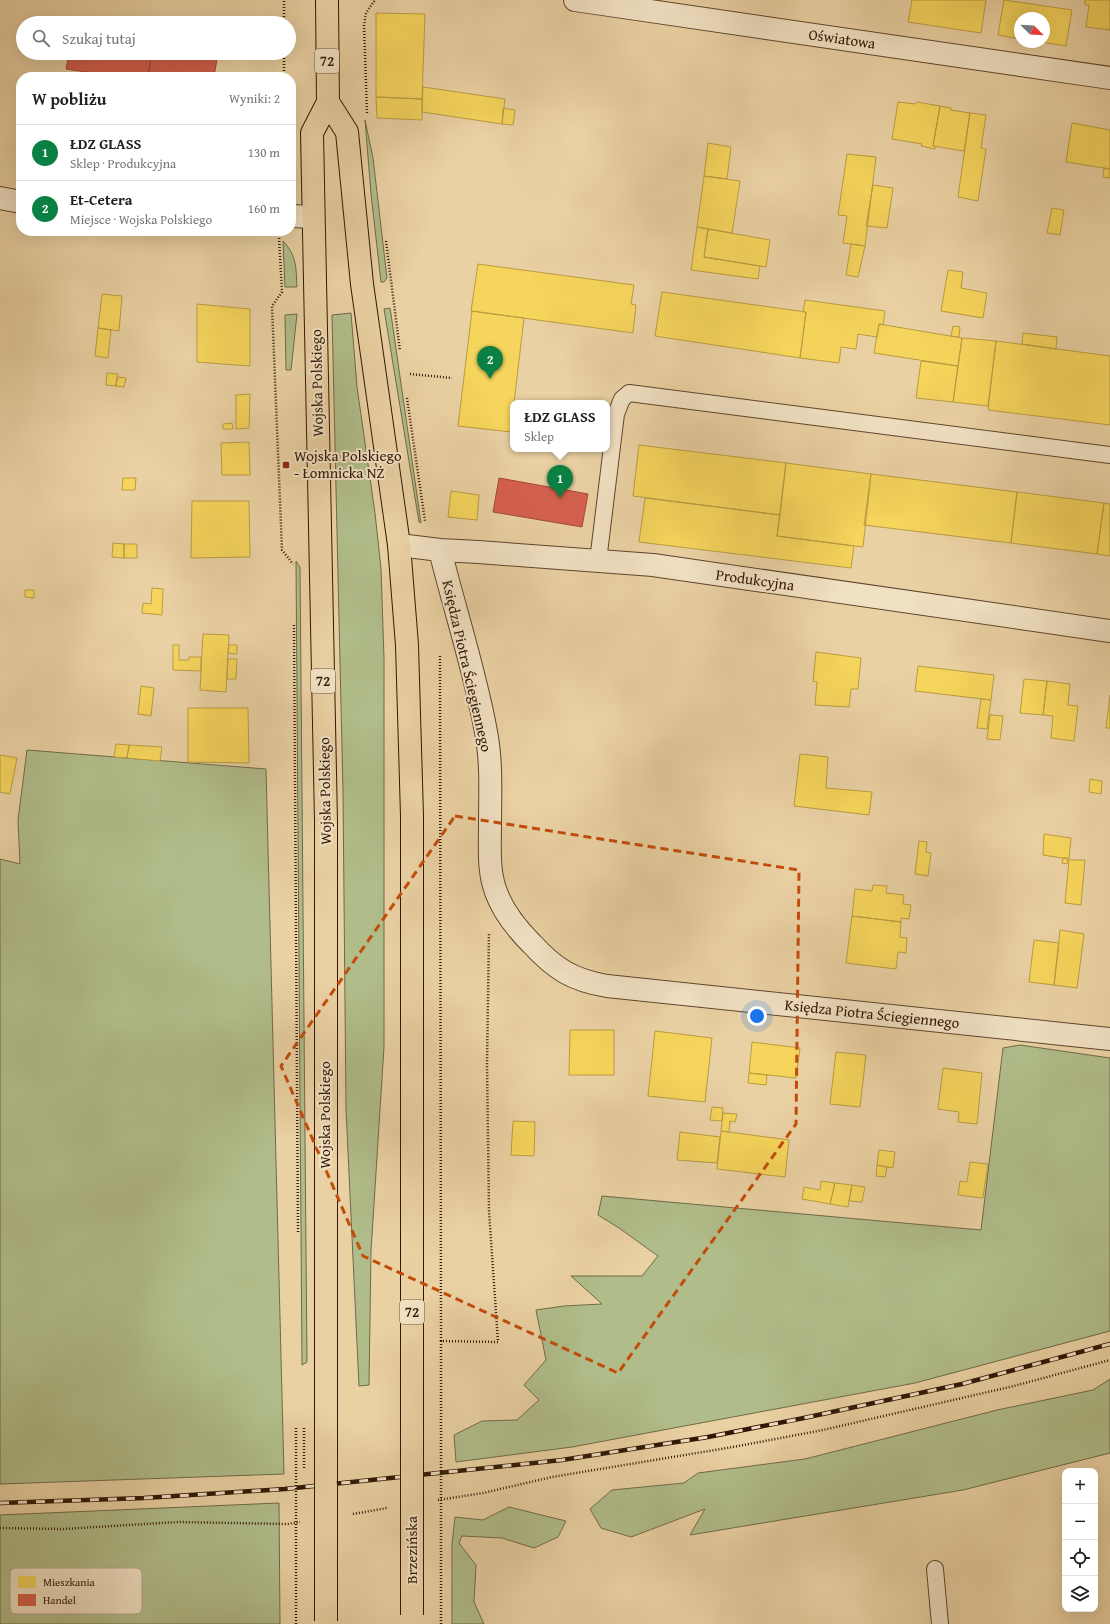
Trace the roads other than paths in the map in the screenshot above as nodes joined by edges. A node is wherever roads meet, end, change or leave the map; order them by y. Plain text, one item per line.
1 (327, 0) edge
2 (575, 0) edge
3 (1110, 78) edge
4 (328, 102) junction
5 (0, 198) edge
6 (16, 201) edge
7 (296, 216) edge
8 (313, 217) junction
9 (1110, 455) edge
10 (399, 545) junction
11 (436, 550) junction
12 (598, 561) junction
13 (1110, 631) edge
14 (1110, 1039) edge
15 (935, 1569) dead end
16 (412, 1619) edge
17 (326, 1622) edge
18 (940, 1624) edge

1 - 4 main road, Wojska Polskiego / 72
2 - 3 street, Oświatowa
4 - 8 main road, Wojska Polskiego / 72
4 - 10 main road, 72
5 - 6 street
7 - 8 street
8 - 17 main road, Wojska Polskiego / 72, bridge
9 - 12 lane
10 - 11 street, Produkcyjna
10 - 16 main road, Brzezińska / 72, bridge
11 - 12 street, Produkcyjna
11 - 14 street, Księdza Piotra Ściegiennego
12 - 13 street, Produkcyjna
15 - 18 lane

